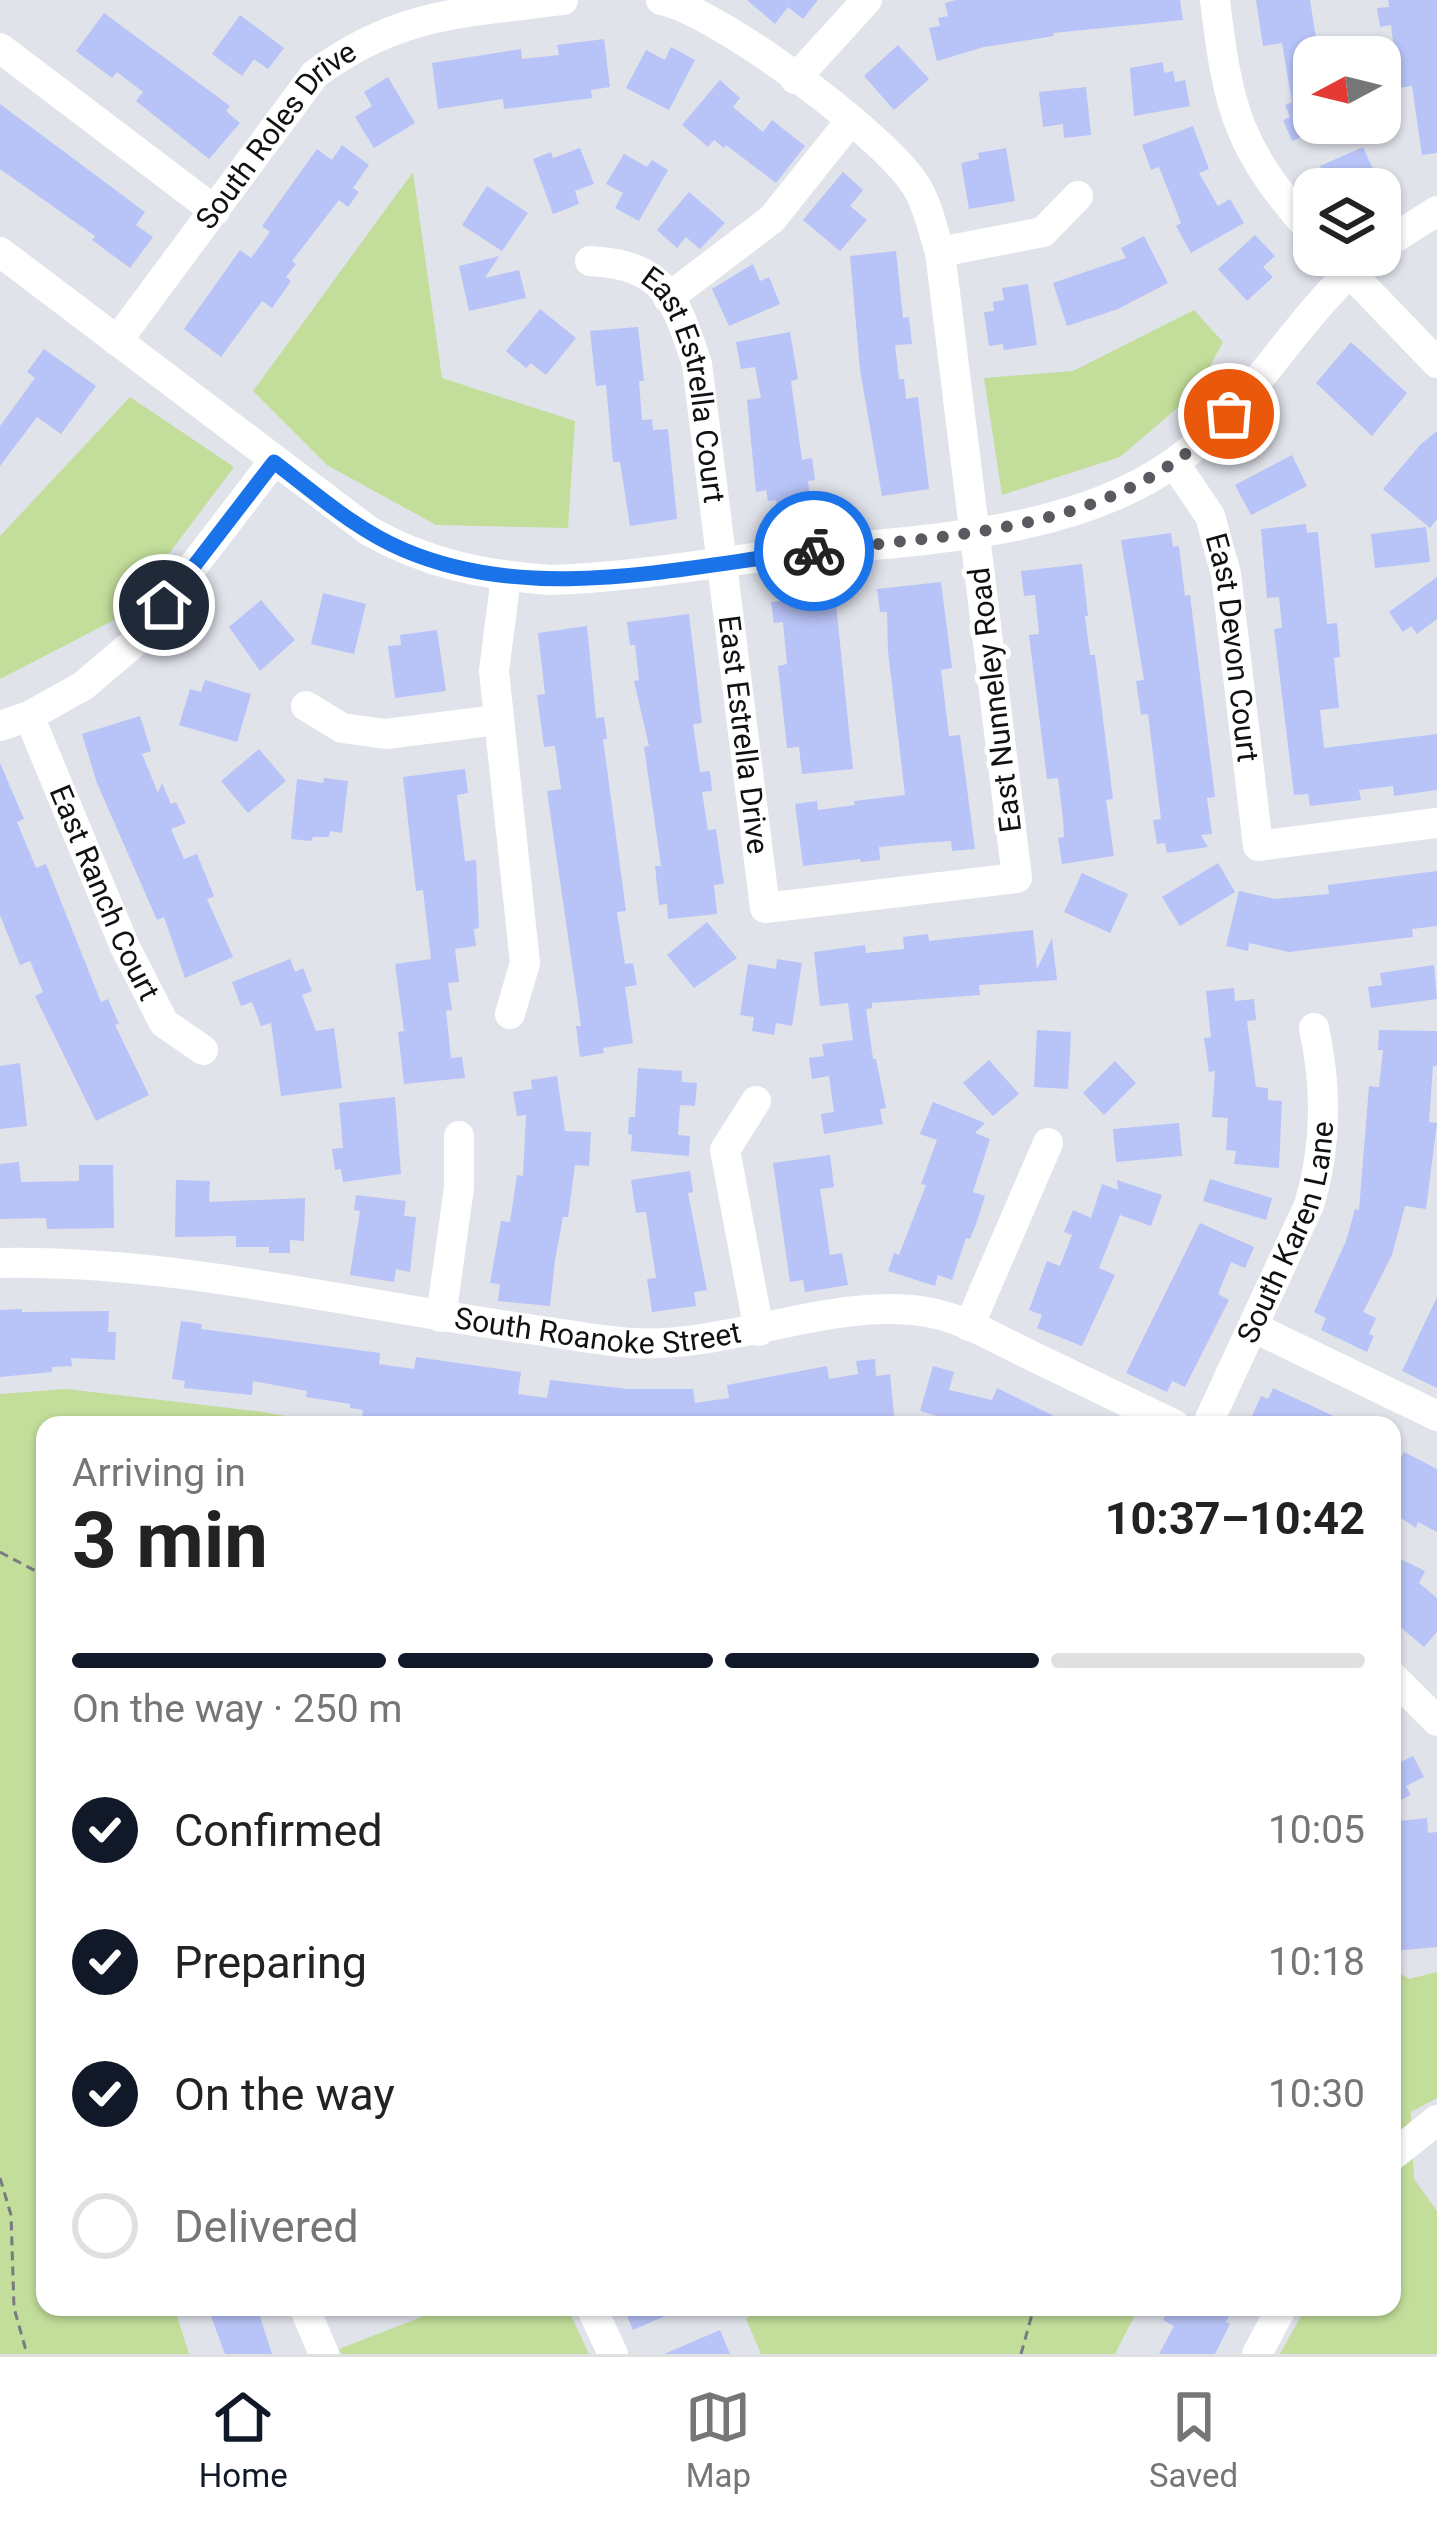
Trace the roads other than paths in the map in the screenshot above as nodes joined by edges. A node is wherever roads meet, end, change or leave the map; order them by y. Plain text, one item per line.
1 (563, 0) edge
2 (662, 0) edge
3 (867, 0) edge
4 (1215, 0) edge
5 (0, 48) edge
6 (795, 79) junction
7 (851, 120) junction
8 (1078, 196) dead end
9 (215, 211) junction
10 (1293, 211) edge
11 (1437, 211) edge
12 (1401, 234) edge
13 (0, 252) edge
14 (940, 252) junction
15 (590, 261) dead end
16 (1339, 276) edge
17 (1364, 276) edge
18 (668, 298) junction
19 (117, 341) junction
20 (1437, 363) edge
21 (274, 462) junction
22 (1174, 463) junction
23 (975, 531) junction
24 (723, 561) junction
25 (506, 577) junction
26 (306, 706) dead end
27 (497, 720) junction
28 (14, 721) edge
29 (1437, 823) edge
30 (765, 908) joint
31 (511, 1014) dead end
32 (1315, 1028) dead end
33 (203, 1050) dead end
34 (756, 1101) dead end
35 (459, 1136) dead end
36 (1048, 1143) dead end
37 (0, 1263) edge
38 (441, 1317) junction
39 (969, 1326) junction
40 (1255, 1328) junction
41 (759, 1330) junction
42 (1156, 1416) edge
43 (1212, 1416) edge
44 (1437, 1416) edge
45 (1401, 1685) edge
46 (1437, 1721) edge
47 (1437, 2120) edge
48 (1401, 2149) edge
49 (308, 2316) edge
50 (595, 2316) edge
51 (1277, 2316) edge
52 (324, 2354) edge
53 (613, 2354) edge
54 (1257, 2354) edge

1 - 9 street, South Roles Drive
2 - 6 street
3 - 6 street
4 - 10 street
5 - 9 street
6 - 7 street, East Nunneley Road
7 - 14 street, East Nunneley Road
7 - 18 street
8 - 14 street
9 - 19 street, South Roles Drive
11 - 12 street
13 - 19 street
14 - 23 street, East Nunneley Road
15 - 18 street, East Estrella Court
16 - 22 street
17 - 20 street
18 - 24 street, East Estrella Court
19 - 21 street
21 - 25 street
21 - 28 street
22 - 23 street
22 - 29 street, East Devon Court
23 - 24 street
23 - 30 street, East Nunneley Road
24 - 25 street
24 - 30 street, East Estrella Drive
25 - 27 street
26 - 27 street
27 - 31 street
28 - 33 street, East Ranch Court
32 - 40 street, South Karen Lane
34 - 41 street
35 - 38 street
36 - 39 street
37 - 38 street, South Roanoke Street
38 - 41 street, South Roanoke Street
39 - 41 street, South Roanoke Street
39 - 42 street, South Roanoke Street
40 - 43 street, South Karen Lane
40 - 44 street
45 - 46 street
47 - 48 street
49 - 52 street
50 - 53 street
51 - 54 street

